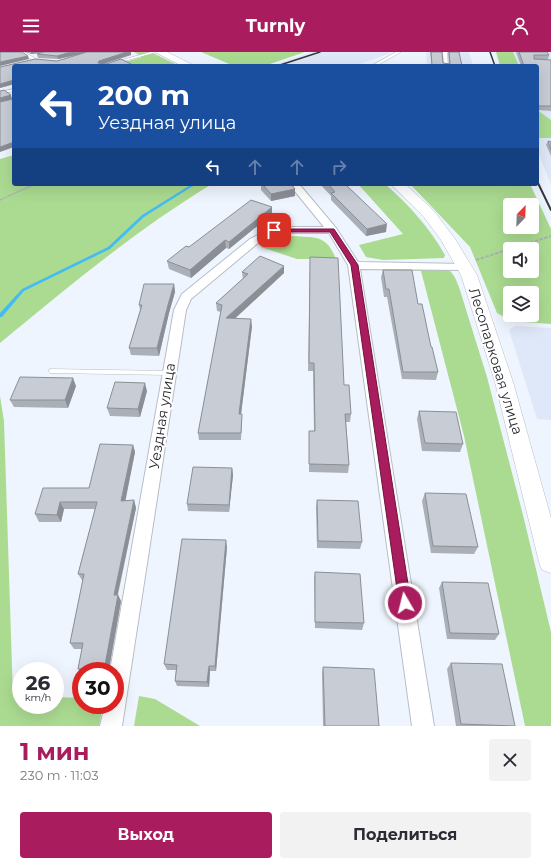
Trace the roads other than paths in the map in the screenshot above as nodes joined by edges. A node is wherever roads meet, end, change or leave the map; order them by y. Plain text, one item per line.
1 (22, 52) edge
2 (155, 52) edge
3 (160, 52) edge
4 (400, 52) edge
5 (445, 52) edge
6 (38, 56) edge
7 (31, 57) junction
8 (36, 60) junction
9 (42, 61) edge
10 (24, 63) edge
11 (110, 64) edge
12 (186, 64) edge
13 (377, 64) edge
14 (446, 64) edge
15 (12, 90) edge
16 (0, 93) edge
17 (296, 186) edge
18 (399, 186) edge
19 (332, 230) junction
20 (354, 265) junction
21 (467, 265) junction
22 (52, 371) dead end
23 (169, 374) junction
24 (551, 562) edge
25 (122, 662) edge
26 (113, 714) edge
27 (111, 726) edge
28 (423, 726) edge

1 - 7 lane
2 - 11 lane
3 - 12 street
4 - 13 lane
5 - 14 lane
6 - 7 lane
7 - 8 lane
8 - 9 lane
8 - 10 lane
15 - 16 lane
17 - 19 street
18 - 21 street, Лесопарковая улица
19 - 20 street
19 - 23 street, Уездная улица
20 - 21 street
20 - 28 street
21 - 24 street, Лесопарковая улица
22 - 23 lane
23 - 25 street, Уездная улица
26 - 27 street, Уездная улица

